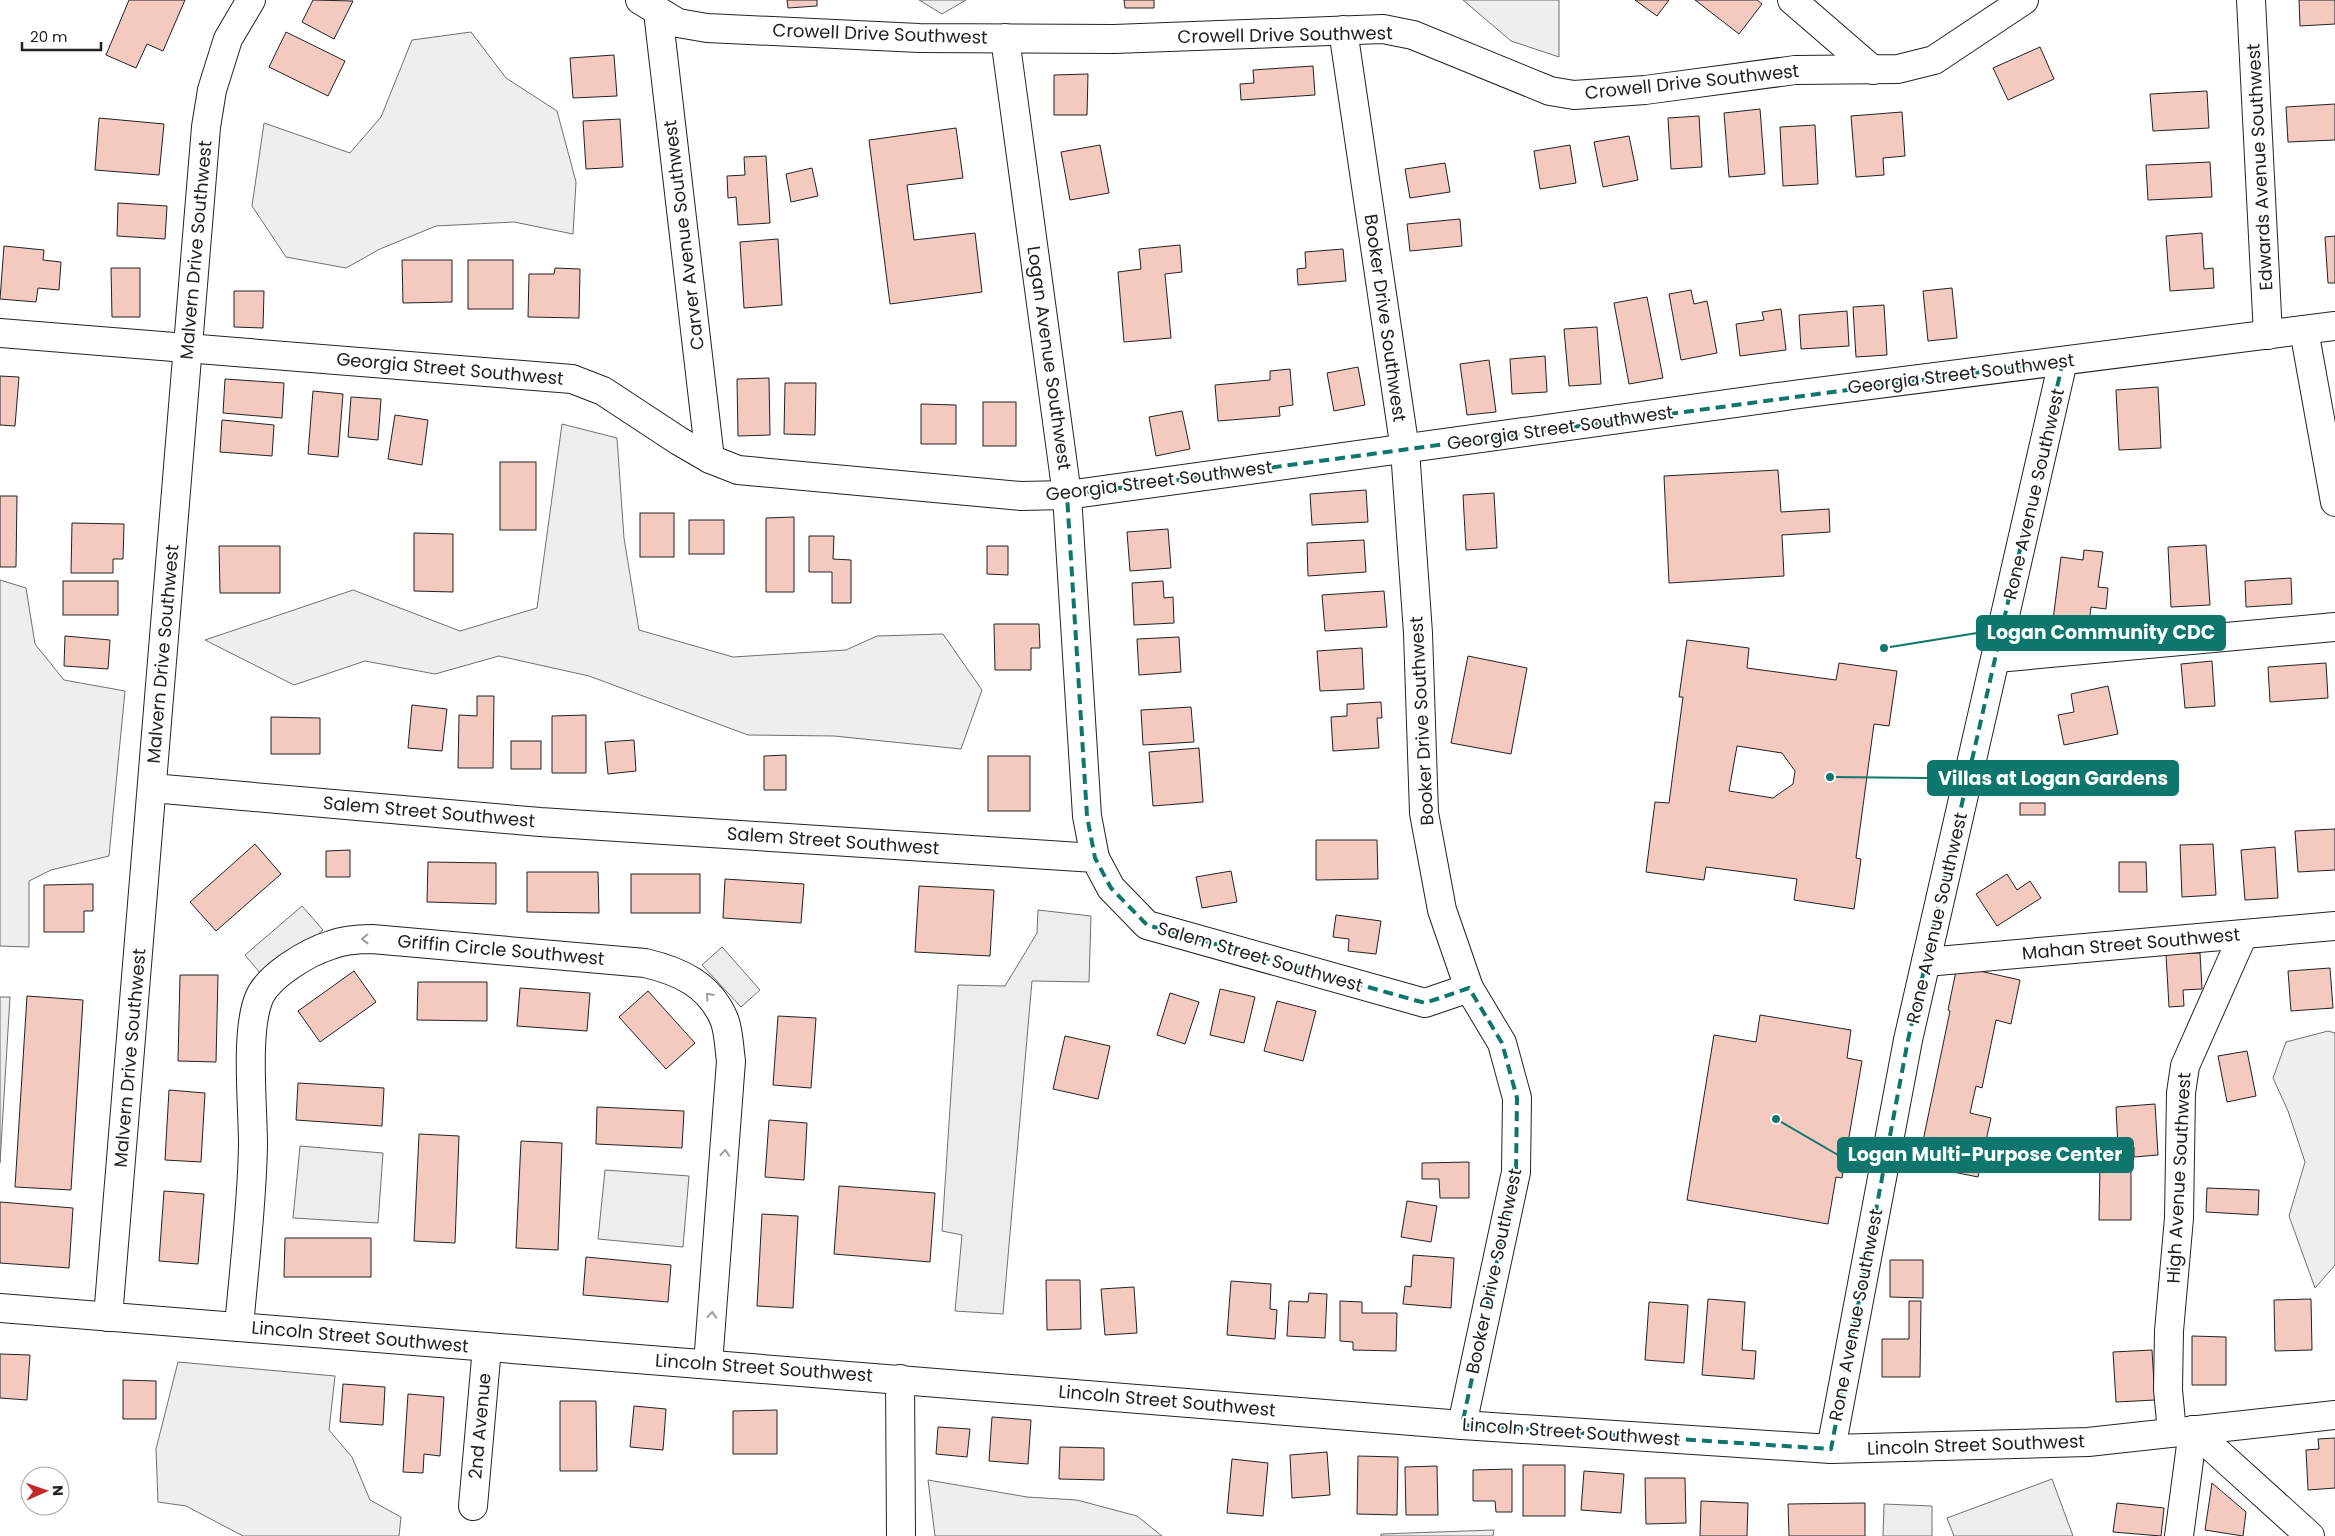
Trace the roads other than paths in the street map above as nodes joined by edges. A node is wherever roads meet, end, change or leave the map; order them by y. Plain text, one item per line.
1 (251, 0) edge
2 (1792, 0) edge
3 (2024, 0) edge
4 (2251, 0) edge
5 (649, 6) edge
6 (1343, 30) junction
7 (1005, 38) junction
8 (1873, 70) junction
9 (2335, 326) edge
10 (2304, 330) junction
11 (0, 333) edge
12 (2268, 335) junction
13 (187, 346) junction
14 (2063, 361) junction
15 (1405, 450) junction
16 (710, 459) junction
17 (1067, 495) junction
18 (2335, 502) edge
19 (2335, 627) edge
20 (1997, 658) junction
21 (152, 788) junction
22 (1095, 858) junction
23 (2335, 926) edge
24 (2243, 935) junction
25 (1926, 962) junction
26 (1469, 988) junction
27 (0, 1308) edge
28 (108, 1317) junction
29 (239, 1327) junction
30 (487, 1347) junction
31 (708, 1364) junction
32 (900, 1379) junction
33 (2335, 1414) edge
34 (1462, 1425) junction
35 (2182, 1431) junction
36 (1830, 1449) junction
37 (473, 1506) dead end
38 (902, 1536) edge
39 (2179, 1536) edge
40 (2310, 1536) edge

1 - 13 street, Malvern Drive Southwest
2 - 8 street
3 - 8 street, Crowell Drive Southwest
4 - 12 street, Edwards Avenue Southwest
5 - 7 street, Crowell Drive Southwest
5 - 16 street, Carver Avenue Southwest
6 - 7 street, Crowell Drive Southwest
6 - 8 street, Crowell Drive Southwest
6 - 15 street, Booker Drive Southwest
7 - 17 street, Logan Avenue Southwest
9 - 10 street, Georgia Street Southwest
10 - 12 street, Georgia Street Southwest
10 - 18 street
11 - 13 street, Georgia Street Southwest
12 - 14 street, Georgia Street Southwest
13 - 16 street, Georgia Street Southwest
13 - 21 street, Malvern Drive Southwest
14 - 15 street, Georgia Street Southwest
14 - 20 street, Rone Avenue Southwest
15 - 17 street, Georgia Street Southwest
15 - 26 street, Booker Drive Southwest
16 - 17 street, Georgia Street Southwest
17 - 22 street, Logan Avenue Southwest
19 - 20 street
20 - 25 street, Rone Avenue Southwest
21 - 22 street, Salem Street Southwest
21 - 28 street, Malvern Drive Southwest
22 - 26 street, Salem Street Southwest
23 - 24 street, Mahan Street Southwest
24 - 25 street, Mahan Street Southwest
24 - 35 street, High Avenue Southwest
25 - 36 street, Rone Avenue Southwest
26 - 34 street, Booker Drive Southwest
27 - 28 street, Lincoln Street Southwest
28 - 29 street, Lincoln Street Southwest
29 - 30 street, Lincoln Street Southwest
31 -> 29 street, Griffin Circle Southwest
30 - 31 street, Lincoln Street Southwest
30 - 37 street, 2nd Avenue
31 - 32 street, Lincoln Street Southwest
32 - 34 street, Lincoln Street Southwest
32 - 38 street
33 - 35 street, Lincoln Street Southwest
34 - 36 street, Lincoln Street Southwest
35 - 36 street, Lincoln Street Southwest
35 - 39 street, High Avenue Southwest
35 - 40 street

